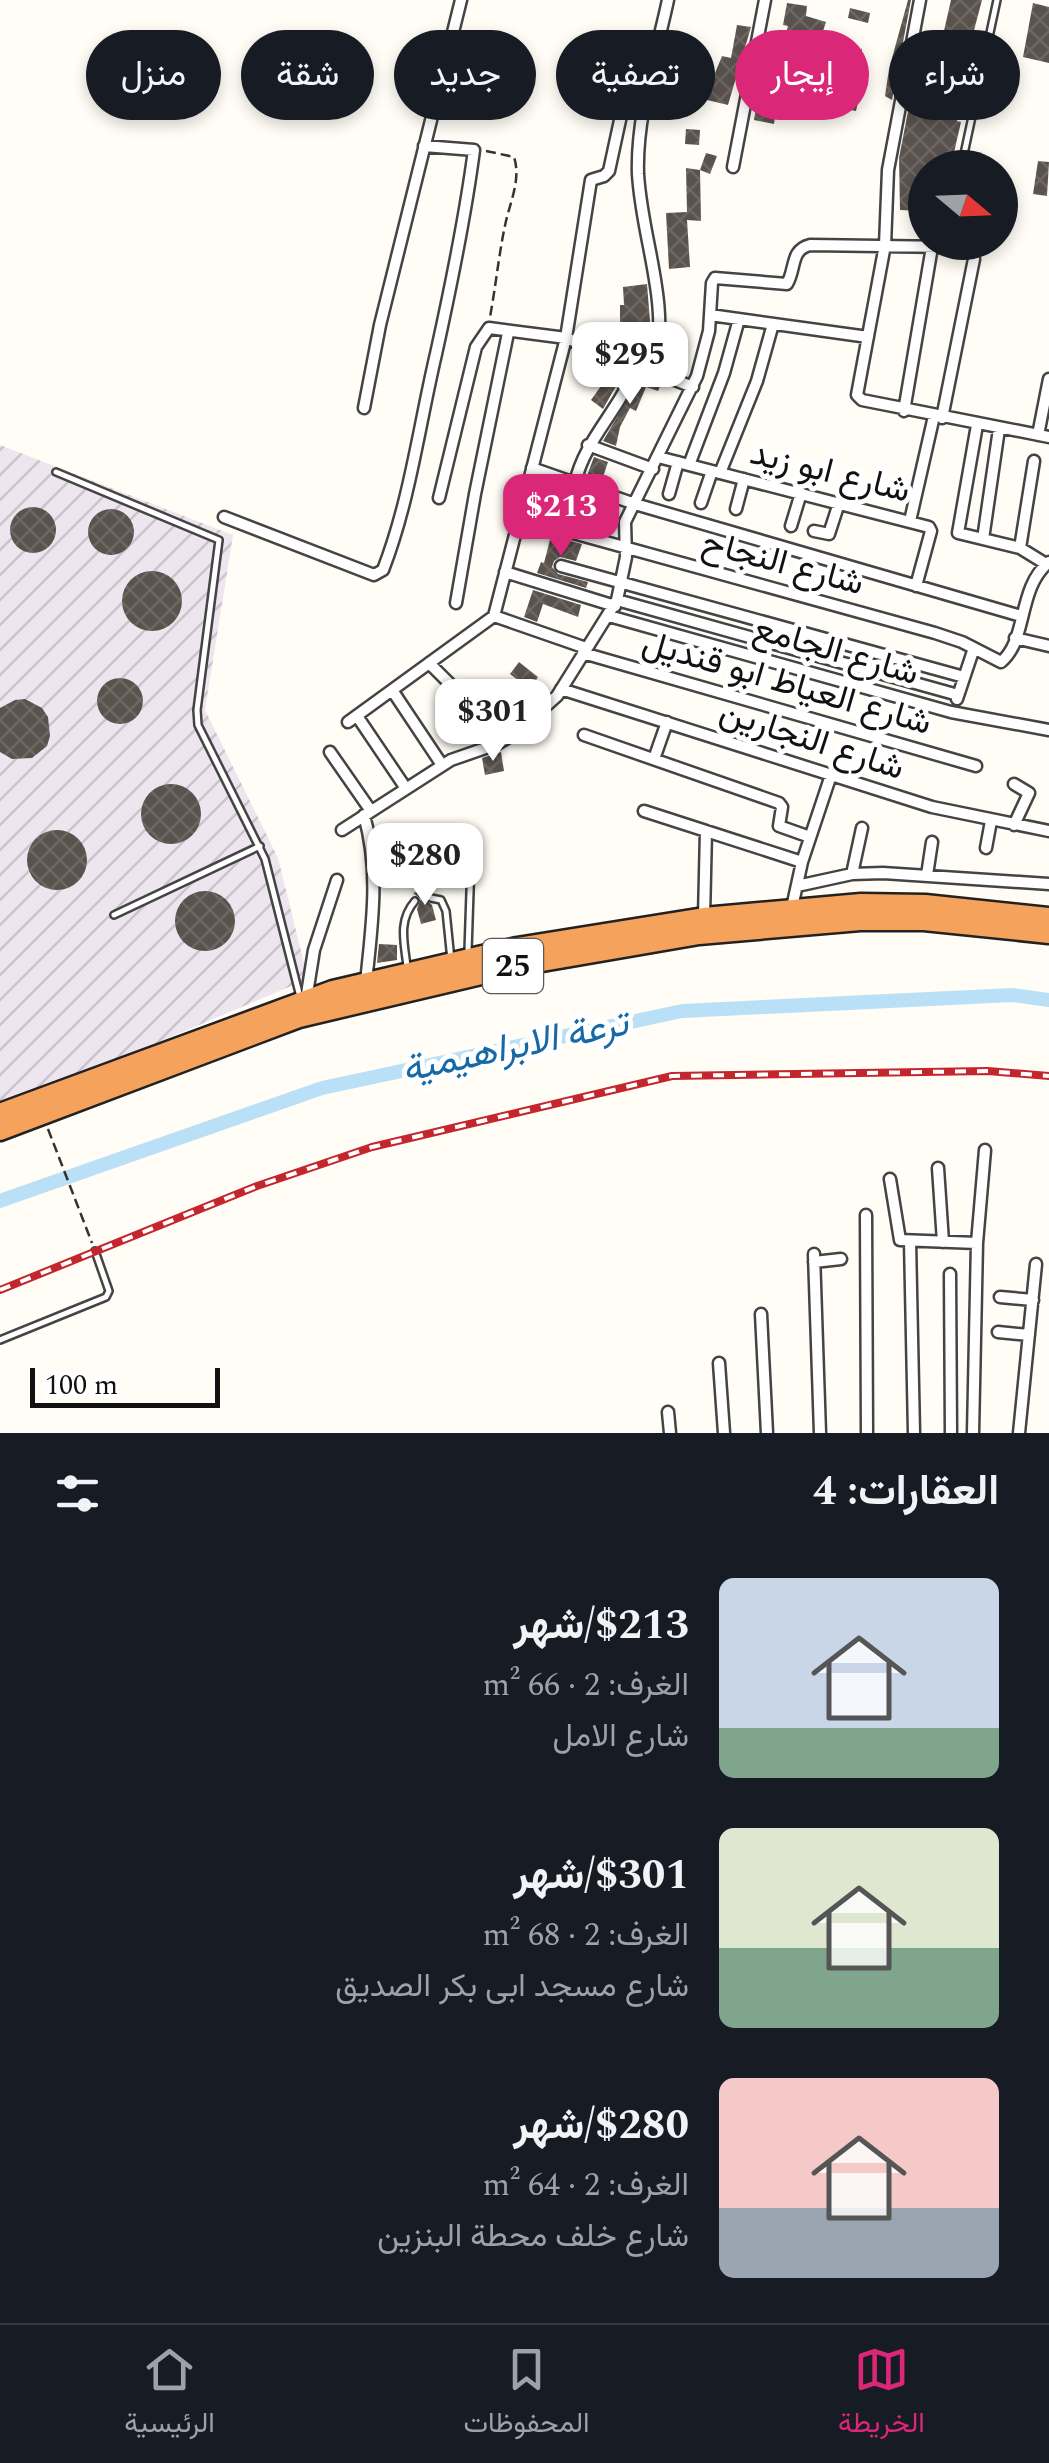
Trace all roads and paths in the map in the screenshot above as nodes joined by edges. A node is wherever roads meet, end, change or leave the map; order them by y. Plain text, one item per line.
1 (461, 0) edge
2 (668, 0) edge
3 (765, 0) edge
4 (920, 0) edge
5 (997, 0) edge
6 (620, 120) edge
7 (424, 146) junction
8 (474, 150) junction
9 (965, 150) edge
10 (733, 166) dead end
11 (885, 246) junction
12 (908, 246) edge
13 (930, 260) edge
14 (974, 260) edge
15 (710, 315) junction
16 (739, 319) junction
17 (773, 324) junction
18 (488, 328) junction
19 (508, 332) junction
20 (868, 337) junction
21 (566, 338) junction
22 (636, 365) junction
23 (654, 372) junction
24 (1049, 380) edge
25 (693, 387) junction
26 (364, 408) dead end
27 (904, 411) junction
28 (938, 417) junction
29 (977, 425) junction
30 (999, 429) junction
31 (1044, 436) edge
32 (588, 445) junction
33 (658, 457) junction
34 (1034, 461) dead end
35 (684, 464) junction
36 (532, 468) junction
37 (652, 469) junction
38 (56, 472) dead end
39 (716, 472) junction
40 (744, 479) junction
41 (575, 483) junction
42 (801, 493) junction
43 (669, 494) dead end
44 (439, 498) dead end
45 (701, 503) dead end
46 (839, 503) junction
47 (635, 504) junction
48 (736, 510) dead end
49 (224, 517) dead end
50 (519, 518) junction
51 (910, 521) junction
52 (791, 526) dead end
53 (814, 531) dead end
54 (983, 538) junction
55 (1020, 548) junction
56 (626, 549) junction
57 (1047, 563) edge
58 (561, 566) dead end
59 (506, 572) junction
60 (621, 584) junction
61 (916, 586) junction
62 (456, 603) dead end
63 (614, 607) junction
64 (494, 616) junction
65 (1021, 616) junction
66 (1015, 638) junction
67 (1049, 646) edge
68 (974, 648) junction
69 (584, 651) junction
70 (429, 663) junction
71 (964, 678) junction
72 (452, 686) dead end
73 (561, 688) junction
74 (392, 690) junction
75 (958, 695) junction
76 (953, 710) junction
77 (668, 722) junction
78 (1049, 730) edge
79 (584, 735) dead end
80 (330, 752) dead end
81 (654, 759) junction
82 (442, 765) junction
83 (976, 766) dead end
84 (831, 775) junction
85 (1014, 784) dead end
86 (405, 788) junction
87 (644, 812) dead end
88 (367, 813) junction
89 (990, 821) junction
90 (1014, 826) junction
91 (862, 828) dead end
92 (342, 830) dead end
93 (706, 831) junction
94 (1049, 831) edge
95 (472, 832) dead end
96 (810, 837) junction
97 (932, 842) dead end
98 (260, 846) junction
99 (986, 848) dead end
100 (802, 862) junction
101 (852, 874) junction
102 (928, 875) junction
103 (338, 880) dead end
104 (1049, 884) edge
105 (796, 886) junction
106 (431, 898) dead end
107 (415, 900) dead end
108 (791, 912) junction
109 (114, 915) dead end
110 (704, 918) junction
111 (1049, 918) edge
112 (1049, 933) edge
113 (460, 961) junction
114 (409, 981) junction
115 (366, 983) junction
116 (304, 1000) junction
117 (0, 1114) edge
118 (47, 1126) dead end
119 (0, 1130) edge
120 (985, 1150) dead end
121 (938, 1168) dead end
122 (890, 1179) dead end
123 (866, 1214) dead end
124 (910, 1241) junction
125 (943, 1242) junction
126 (977, 1243) junction
127 (95, 1251) joint
128 (841, 1259) dead end
129 (1036, 1264) dead end
130 (950, 1274) dead end
131 (1000, 1297) dead end
132 (1032, 1300) junction
133 (761, 1314) dead end
134 (998, 1332) dead end
135 (1029, 1335) junction
136 (0, 1340) edge
137 (719, 1363) dead end
138 (668, 1412) dead end
139 (670, 1433) edge
140 (724, 1433) edge
141 (767, 1433) edge
142 (820, 1433) edge
143 (868, 1433) edge
144 (914, 1433) edge
145 (951, 1433) edge
146 (973, 1433) edge
147 (1019, 1433) edge

1 - 7 street
2 - 23 street
3 - 10 street
4 - 11 street
5 - 9 lane
6 - 21 street
7 - 8 street
7 - 26 street
8 - 18 path
8 - 49 street
11 - 12 street
11 - 15 street
11 - 20 street
13 - 27 street
14 - 28 street
15 - 16 street
15 - 25 street
16 - 17 street
16 - 35 street
17 - 20 street
17 - 39 street
18 - 19 street
18 - 44 street
19 - 21 street
19 - 62 street
20 - 27 street
21 - 22 street
21 - 36 street
22 - 23 street
22 - 32 street
23 - 25 street
24 - 31 street
25 - 33 street
27 - 28 street
28 - 29 street
28 - 51 street
29 - 30 street
29 - 54 street
30 - 31 street
30 - 54 street
32 - 37 street
32 - 41 street
33 - 35 street, شارع ابو زيد
33 - 37 street
34 - 55 street
35 - 39 street, شارع ابو زيد
35 - 43 street
36 - 41 street
36 - 50 street
37 - 47 street
38 - 98 lane
39 - 40 street, شارع ابو زيد
39 - 45 street
40 - 42 street, شارع ابو زيد
40 - 48 street
41 - 47 street
42 - 46 street, شارع ابو زيد
42 - 52 street
46 - 51 street, شارع ابو زيد
46 - 53 street
47 - 56 street
47 - 61 street
50 - 56 street, شارع النجاح
50 - 59 street
51 - 61 street, شارع ابو زيد
54 - 55 street
55 - 57 street
56 - 60 street
56 - 68 street, شارع النجاح
57 - 65 street
58 - 60 street
59 - 63 street
59 - 64 street
60 - 63 street
60 - 71 street
61 - 65 street
63 - 69 street
63 - 75 street
63 - 76 street, شارع الجامع
64 - 69 street, شارع العياط ابو قنديل
64 - 70 street
65 - 66 street
66 - 67 street
66 - 68 street, شارع النجاح
68 - 71 street
69 - 73 street
69 - 83 street, شارع العياط ابو قنديل
70 - 72 street
70 - 74 street
71 - 75 street
73 - 77 street, شارع النجارين
73 - 82 street
74 - 82 street
74 - 86 street
75 - 76 street
76 - 78 street, شارع الجامع
77 - 81 street
77 - 84 street, شارع النجارين
79 - 81 street
80 - 88 street
81 - 96 street
82 - 86 street
84 - 89 street, شارع النجارين
84 - 96 street
85 - 90 street
86 - 88 street
87 - 93 street
88 - 92 street
88 - 115 street
89 - 90 street, شارع النجارين
89 - 99 street
90 - 94 street, شارع النجارين
91 - 101 street
93 - 100 street
93 - 110 street
95 - 113 lane
96 - 100 street
97 - 102 street
98 - 109 lane
98 - 116 lane
100 - 105 street
101 - 102 street
101 - 105 street
102 - 104 street
103 - 116 street
105 - 108 street
106 - 113 lane
107 - 114 lane
108 - 110 highway, 25
108 - 111 highway, 25
110 - 113 highway, 25
112 - 114 highway, 25
113 - 114 highway, 25
114 - 115 highway, 25
114 - 119 highway, 25
115 - 116 highway, 25
116 - 117 highway, 25
118 - 127 path
120 - 126 street
121 - 125 street
122 - 124 street
123 - 143 street
124 - 125 street
124 - 144 street
125 - 126 street
126 - 146 street
127 - 136 lane
128 - 142 street
129 - 132 street
130 - 145 street
131 - 132 street
132 - 135 street
133 - 141 street
134 - 135 street
135 - 147 street
137 - 140 street
138 - 139 street

